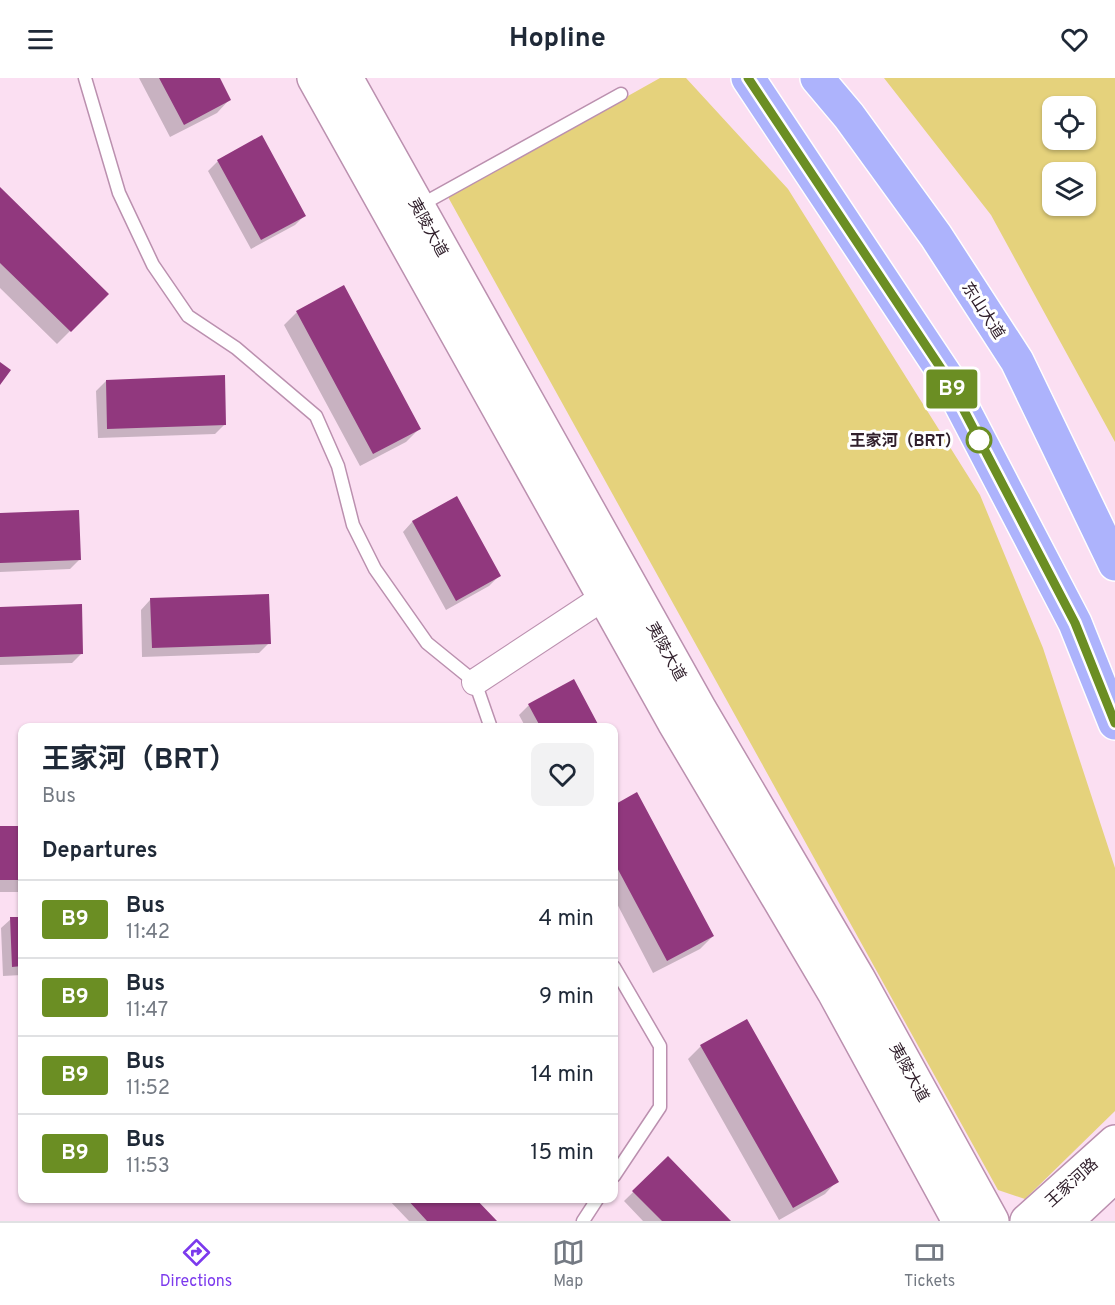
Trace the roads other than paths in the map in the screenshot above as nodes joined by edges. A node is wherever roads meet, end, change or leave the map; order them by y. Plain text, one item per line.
1 (85, 78) edge
2 (314, 78) edge
3 (346, 78) edge
4 (748, 78) edge
5 (818, 78) edge
6 (621, 94) dead end
7 (418, 207) junction
8 (1115, 564) edge
9 (603, 595) junction
10 (475, 681) junction
11 (489, 723) edge
12 (1115, 723) edge
13 (618, 974) edge
14 (1115, 1142) edge
15 (618, 1170) edge
16 (1115, 1175) edge
17 (595, 1203) edge
18 (583, 1221) edge
19 (959, 1221) edge
20 (992, 1221) edge
21 (1027, 1221) edge
22 (1066, 1221) edge

1 - 10 lane
2 - 9 main road, 夷陵大道
3 - 7 main road, 夷陵大道
4 - 12 main road
5 - 8 main road, 东山大道
6 - 7 lane
7 - 20 main road, 夷陵大道
9 - 10 street
9 - 19 main road, 夷陵大道
10 - 11 lane
13 - 15 lane
14 - 21 main road, 王家河路
16 - 22 main road, 王家河路
17 - 18 lane

